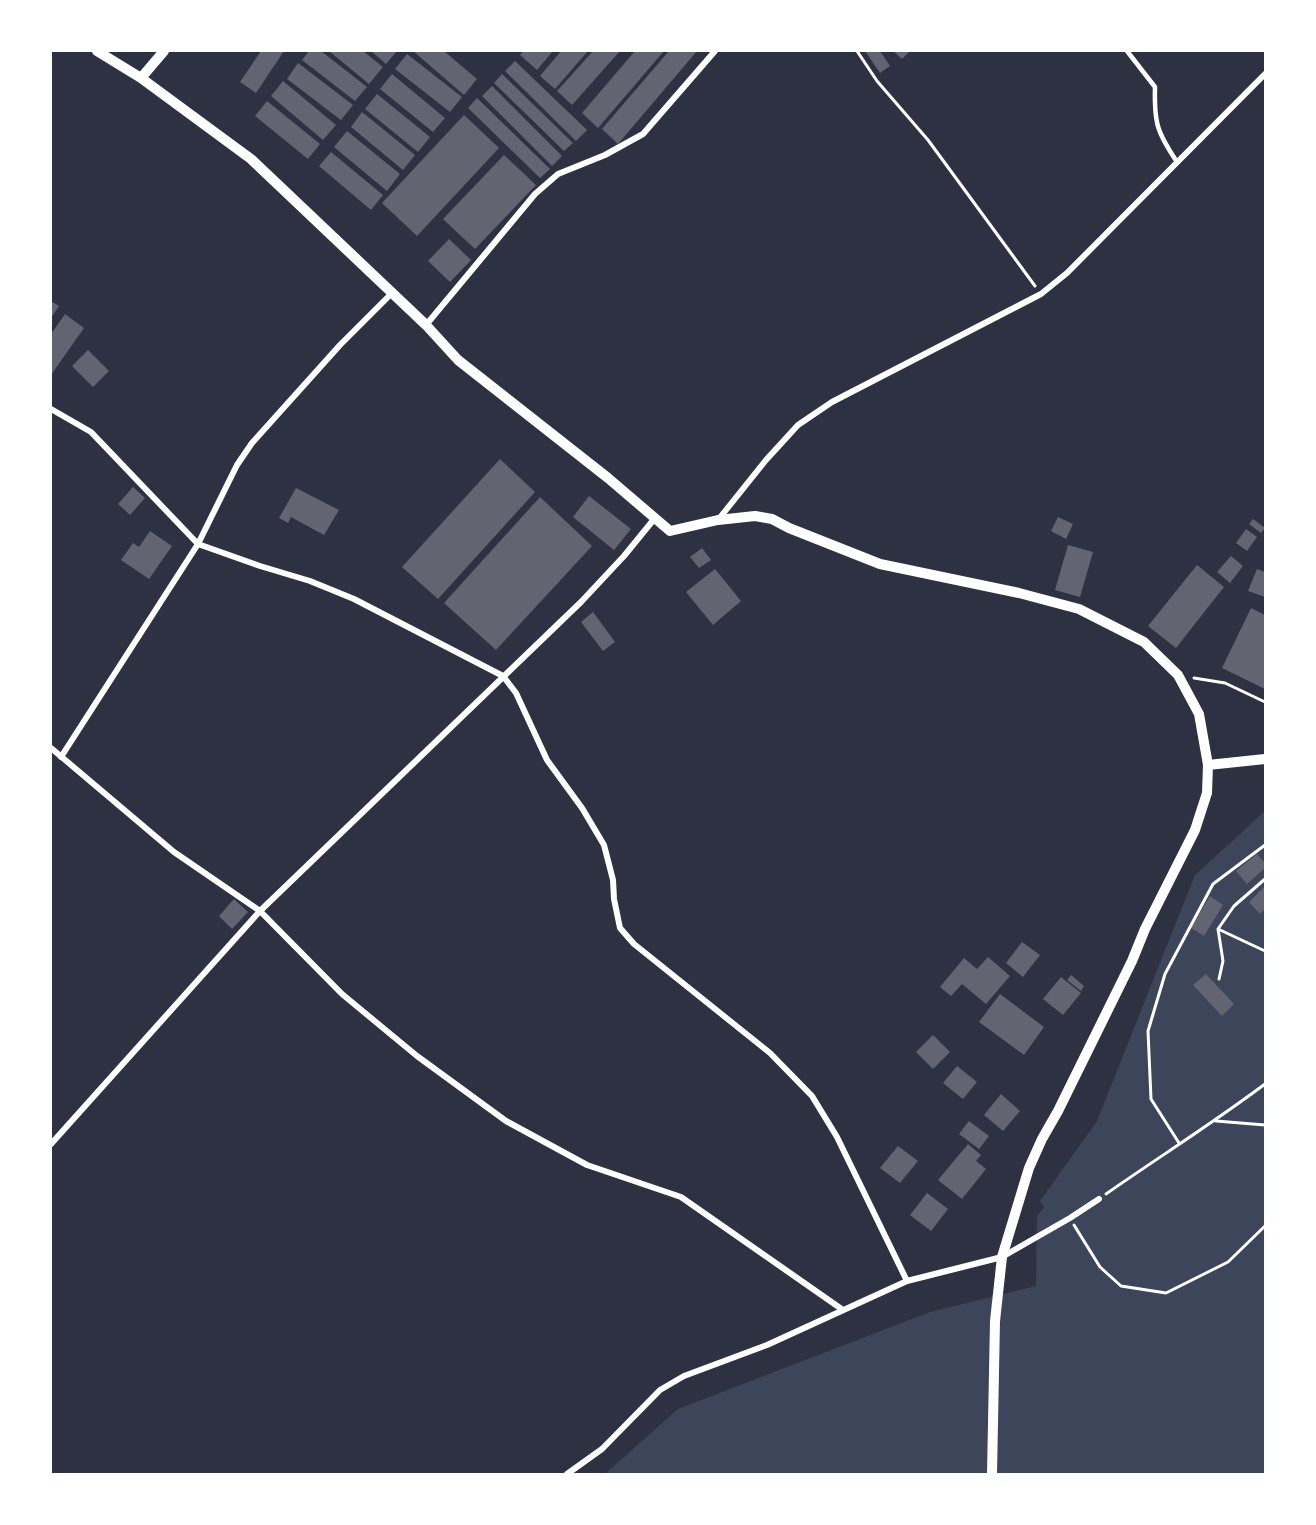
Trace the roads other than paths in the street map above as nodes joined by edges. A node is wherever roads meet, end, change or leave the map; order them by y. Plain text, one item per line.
1 (98, 51) edge
2 (164, 51) edge
3 (716, 51) edge
4 (1127, 51) edge
5 (1265, 74) edge
6 (141, 78) junction
7 (1177, 162) junction
8 (392, 293) junction
9 (426, 325) junction
10 (51, 409) edge
11 (655, 518) junction
12 (718, 520) junction
13 (198, 544) junction
14 (502, 676) junction
15 (51, 748) edge
16 (61, 757) junction
17 (1265, 759) edge
18 (1208, 765) junction
19 (260, 911) junction
20 (51, 1144) edge
21 (1100, 1199) road end
22 (1002, 1257) junction
23 (907, 1281) junction
24 (843, 1310) junction
25 (567, 1474) edge
26 (992, 1474) edge

1 - 6 street
2 - 6 street
3 - 9 street
4 - 7 lane
5 - 7 street
6 - 8 street
7 - 12 street
8 - 9 street
8 - 13 street
9 - 11 street
10 - 13 street
11 - 12 street
11 - 14 street
12 - 18 street
13 - 14 street
13 - 16 street
14 - 19 street
14 - 23 street
15 - 16 street
16 - 19 street
17 - 18 street
18 - 22 street
19 - 20 street
19 - 24 street
21 - 22 street
22 - 23 street
22 - 26 street
23 - 24 street
24 - 25 street

